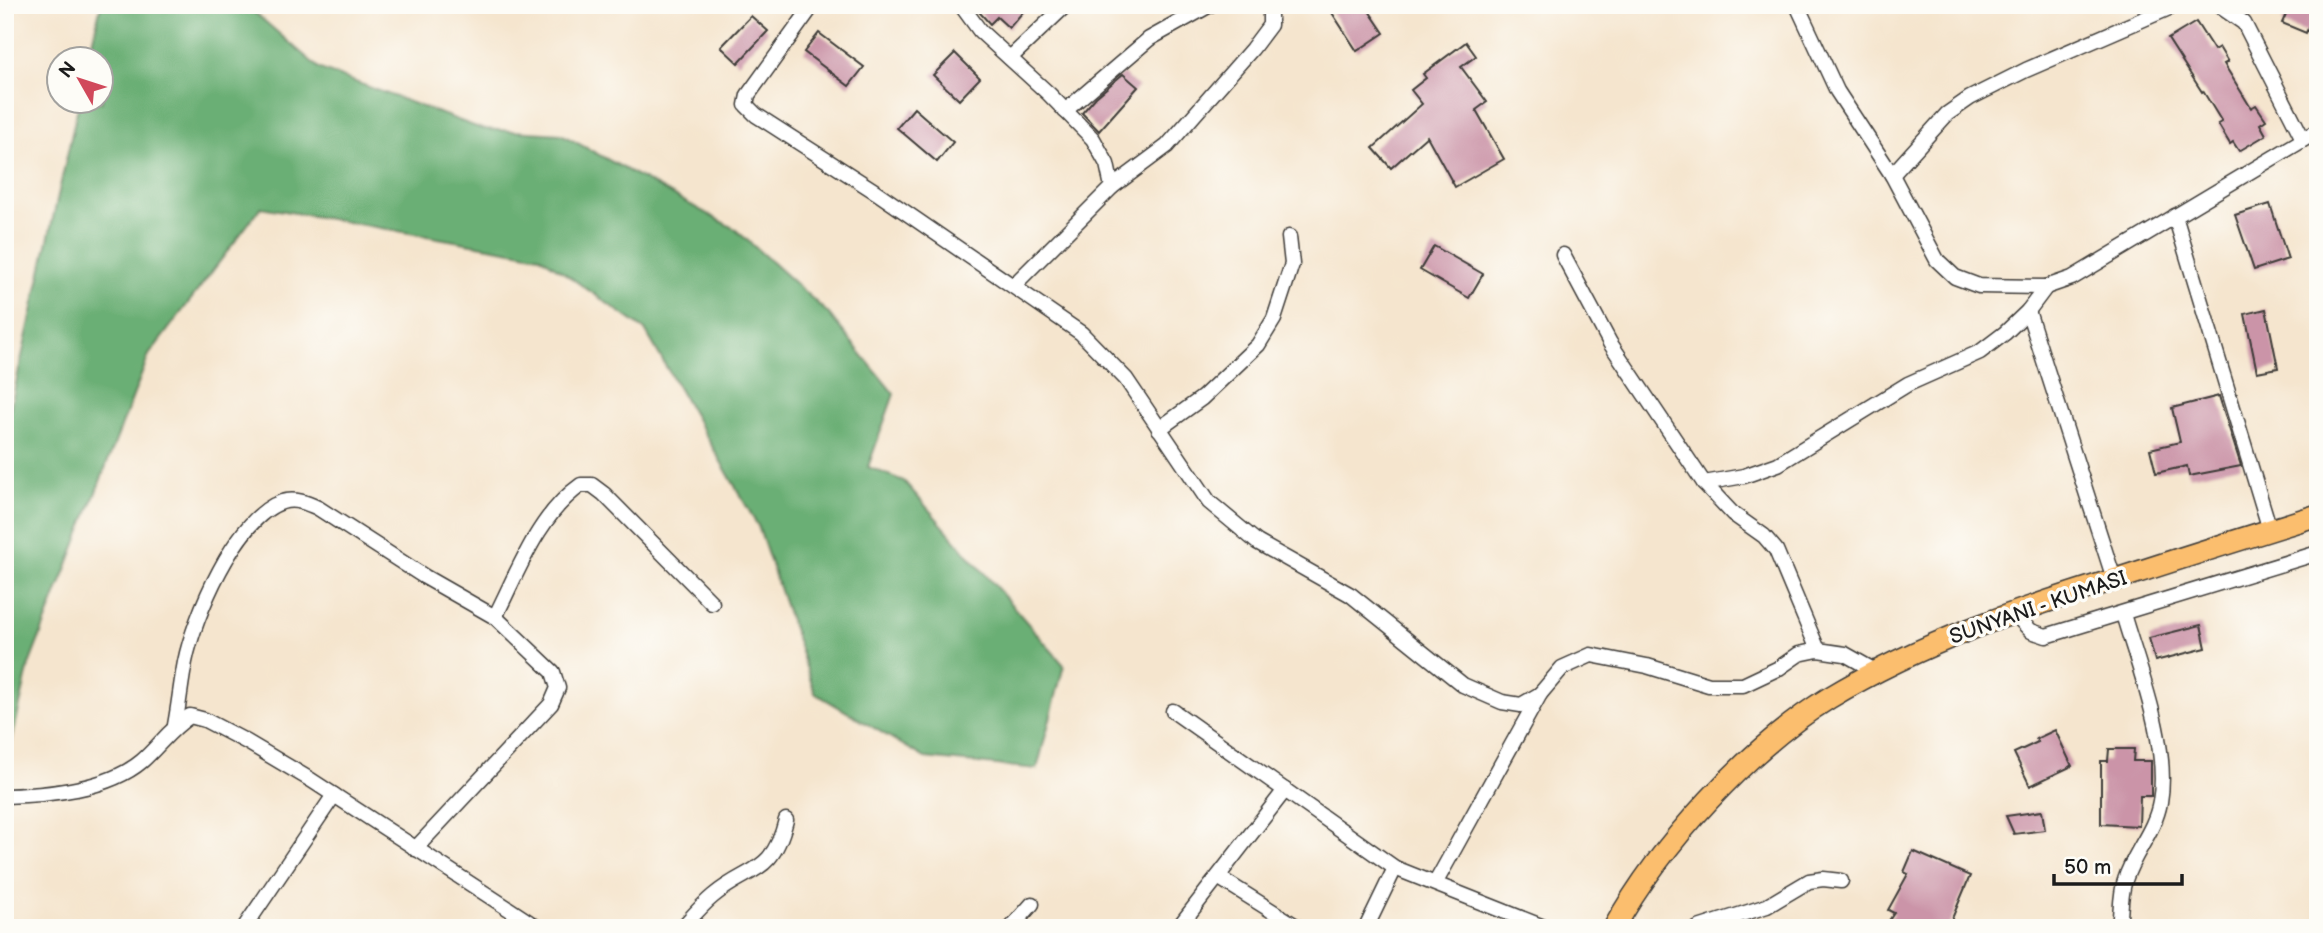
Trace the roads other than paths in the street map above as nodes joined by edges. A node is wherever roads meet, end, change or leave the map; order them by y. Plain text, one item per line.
1 (813, 5) edge
2 (961, 5) edge
3 (1066, 5) edge
4 (1210, 5) edge
5 (1265, 5) edge
6 (1797, 5) edge
7 (2176, 5) edge
8 (2218, 5) edge
9 (1010, 58) junction
10 (1065, 111) junction
11 (2318, 131) edge
12 (2303, 139) junction
13 (1892, 175) junction
14 (1112, 187) junction
15 (2175, 216) junction
16 (1289, 237) dead end
17 (1563, 255) dead end
18 (1014, 285) junction
19 (2046, 287) junction
20 (2028, 311) junction
21 (1159, 429) junction
22 (1704, 484) junction
23 (2318, 515) edge
24 (2270, 530) junction
25 (2318, 553) edge
26 (2114, 579) junction
27 (712, 603) dead end
28 (2012, 611) junction
29 (2123, 614) junction
30 (495, 617) junction
31 (1818, 650) junction
32 (1877, 671) junction
33 (1540, 694) junction
34 (1173, 711) dead end
35 (176, 725) junction
36 (1285, 790) junction
37 (334, 795) junction
38 (5, 796) edge
39 (786, 820) dead end
40 (415, 849) junction
41 (1395, 867) junction
42 (1218, 877) junction
43 (1841, 881) dead end
44 (1436, 882) junction
45 (1032, 904) dead end
46 (244, 928) edge
47 (538, 928) edge
48 (682, 928) edge
49 (1011, 928) edge
50 (1178, 928) edge
51 (1299, 928) edge
52 (1366, 928) edge
53 (1546, 928) edge
54 (1614, 928) edge
55 (1698, 928) edge
56 (2119, 928) edge

1 - 18 street
2 - 9 street
3 - 9 street
4 - 10 street
5 - 14 street
6 - 13 street
7 - 13 street
8 - 12 street
9 - 10 street
10 - 14 street
11 - 12 street
12 - 15 street
13 - 19 street
14 - 18 street
15 - 19 street
15 - 24 street
16 - 21 street
17 - 22 street
18 - 21 street
19 - 20 street
20 - 22 street
20 - 26 street
21 - 33 street
22 - 31 street
23 - 24 main road, SUNYANI - KUMASI
24 - 26 main road, SUNYANI - KUMASI
25 - 29 street
26 - 28 main road, SUNYANI - KUMASI
27 - 30 street
28 - 29 street
28 - 32 main road, SUNYANI - KUMASI
29 - 56 street
30 - 35 street
30 - 40 street
31 - 32 street
31 - 33 street
32 - 54 main road, SUNYANI - KUMASI
33 - 44 street
34 - 36 street
35 - 37 street
35 - 38 street
36 - 41 street
36 - 42 street
37 - 40 street
37 - 46 street
39 - 48 street
40 - 47 street
41 - 44 street
41 - 52 street
42 - 50 street
42 - 51 street
43 - 55 street
44 - 53 street
45 - 49 street

